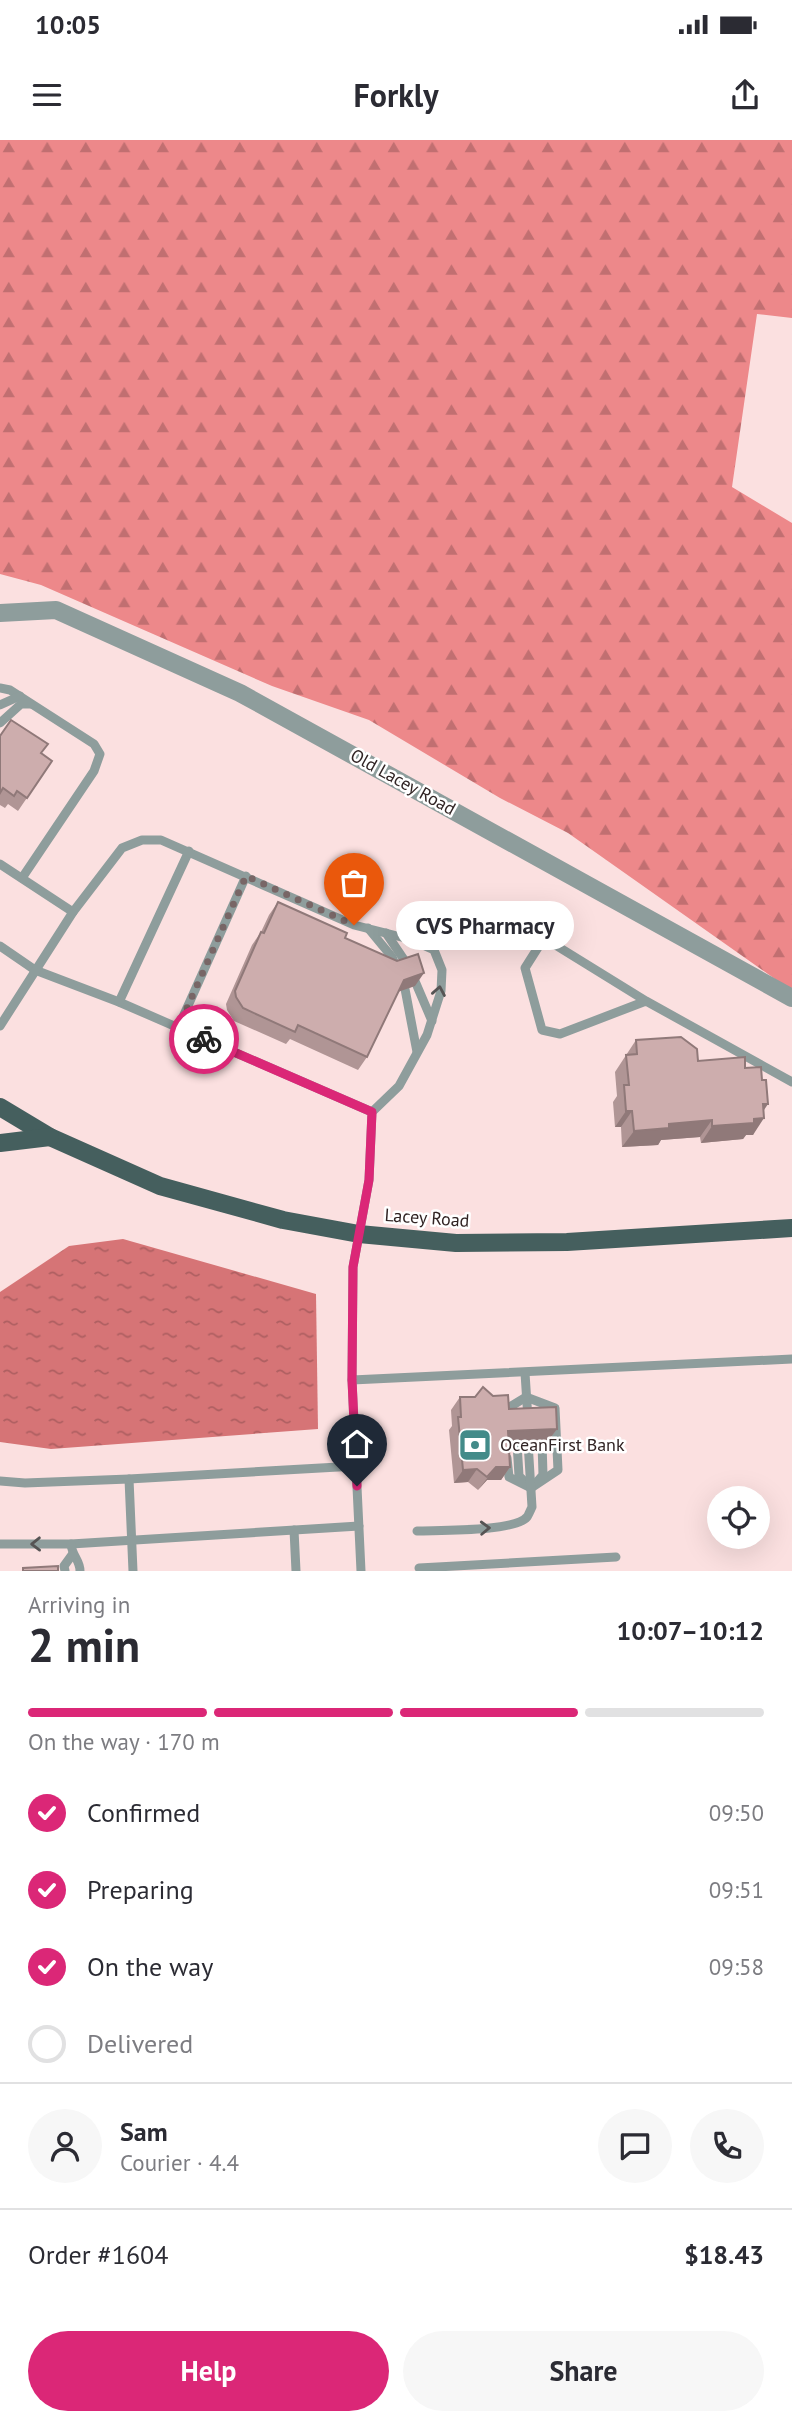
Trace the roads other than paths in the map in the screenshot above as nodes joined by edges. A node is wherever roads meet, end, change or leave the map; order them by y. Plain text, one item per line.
1 (0, 613) edge
2 (3, 690) edge
3 (20, 696) junction
4 (32, 704) junction
5 (0, 705) edge
6 (0, 723) edge
7 (189, 851) junction
8 (0, 864) edge
9 (246, 876) junction
10 (22, 878) junction
11 (73, 912) junction
12 (368, 928) junction
13 (386, 933) junction
14 (0, 946) edge
15 (35, 970) junction
16 (792, 998) edge
17 (646, 1001) junction
18 (119, 1002) junction
19 (432, 1021) junction
20 (0, 1026) edge
21 (178, 1028) junction
22 (418, 1053) junction
23 (792, 1082) edge
24 (0, 1107) edge
25 (372, 1112) junction
26 (50, 1138) junction
27 (0, 1143) edge
28 (792, 1227) edge
29 (359, 1234) junction
30 (792, 1359) edge
31 (525, 1373) junction
32 (352, 1380) junction
33 (527, 1396) junction
34 (540, 1409) edge
35 (528, 1420) edge
36 (510, 1421) edge
37 (542, 1442) edge
38 (511, 1443) edge
39 (528, 1443) edge
40 (356, 1466) junction
41 (130, 1479) junction
42 (0, 1481) edge
43 (531, 1488) junction
44 (359, 1526) junction
45 (294, 1530) junction
46 (417, 1531) dead end
47 (132, 1540) junction
48 (71, 1544) junction
49 (0, 1545) edge
50 (72, 1555) junction
51 (616, 1557) dead end
52 (419, 1568) dead end
53 (65, 1571) edge
54 (80, 1571) edge
55 (133, 1571) edge
56 (296, 1571) edge
57 (361, 1571) edge

1 - 16 street, Old Lacey Road
2 - 3 lane
3 - 4 lane
3 - 5 lane
4 - 6 lane
4 - 10 lane
7 - 9 lane
7 - 11 lane
7 - 18 lane
8 - 10 lane
9 - 12 lane
9 - 21 lane
10 - 11 lane
11 - 15 lane
12 - 13 lane
12 - 22 lane
13 - 19 lane
19 -> 13 lane
14 - 15 lane
15 - 18 lane
15 - 20 lane
17 - 17 lane
17 - 23 lane
18 - 21 lane
19 - 22 lane
21 - 25 lane
22 - 25 lane
24 - 26 main road, Lacey Road
25 - 29 lane
26 - 27 main road
26 - 29 main road, Lacey Road
28 - 29 main road, Lacey Road
29 - 32 lane
30 - 31 lane
31 - 32 lane
31 - 33 lane
32 - 40 lane
33 - 34 lane
33 - 35 lane
33 - 36 lane
33 - 43 lane
37 - 43 lane
38 - 43 lane
39 - 43 lane
40 - 41 lane
40 - 44 lane
41 - 42 lane
41 - 47 lane
46 -> 43 lane
44 - 45 lane
44 - 57 lane
45 - 47 lane
45 - 56 lane
47 - 48 lane
47 - 55 lane
48 -> 49 lane
48 - 50 lane
50 - 53 lane
50 - 54 lane
51 - 52 lane

